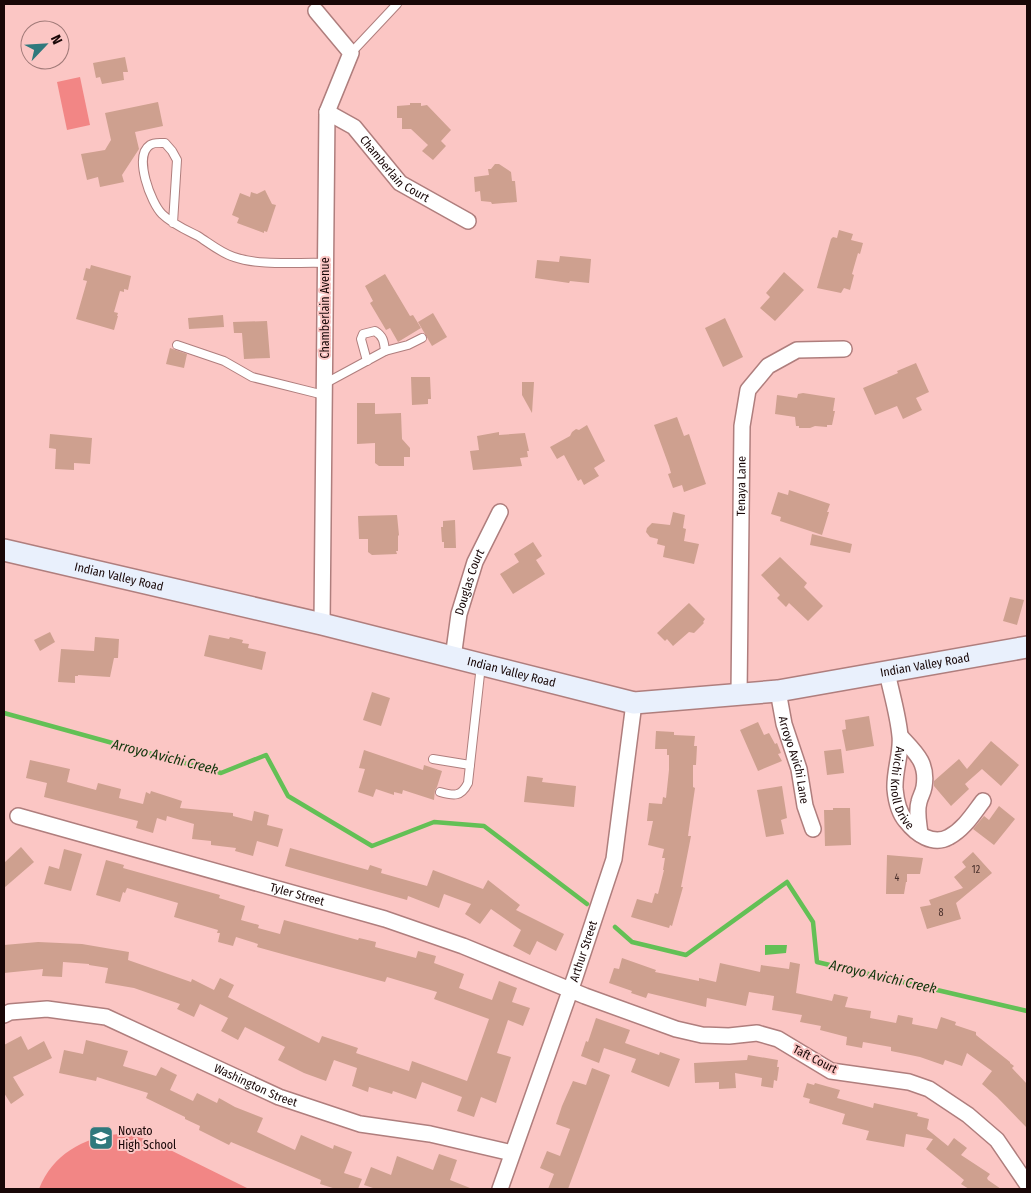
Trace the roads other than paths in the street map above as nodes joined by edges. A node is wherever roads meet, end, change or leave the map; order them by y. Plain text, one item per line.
1 (397, 4) edge
2 (316, 11) dead end
3 (352, 54) junction
4 (327, 112) junction
5 (468, 221) dead end
6 (173, 223) junction
7 (325, 263) junction
8 (422, 338) dead end
9 (177, 344) dead end
10 (844, 348) dead end
11 (385, 350) junction
12 (367, 361) junction
13 (324, 389) junction
14 (500, 512) dead end
15 (4, 550) edge
16 (322, 624) junction
17 (1027, 647) edge
18 (453, 658) junction
19 (481, 665) junction
20 (887, 672) junction
21 (778, 691) junction
22 (739, 695) junction
23 (634, 703) junction
24 (900, 737) junction
25 (433, 759) dead end
26 (470, 765) junction
27 (440, 792) dead end
28 (983, 801) dead end
29 (18, 816) dead end
30 (813, 829) dead end
31 (920, 834) junction
32 (570, 990) junction
33 (4, 1015) edge
34 (512, 1153) junction
35 (1027, 1184) edge
36 (500, 1189) edge

1 - 3 lane
2 - 3 street
3 - 4 street, Chamberlain Avenue
4 - 5 street, Chamberlain Court
4 - 7 street, Chamberlain Avenue
6 - 6 lane
6 - 7 lane
7 - 13 street, Chamberlain Avenue
8 - 11 lane
9 - 13 lane
10 - 22 street, Tenaya Lane
11 - 12 lane
11 - 12 lane
12 - 13 lane
13 - 16 street, Chamberlain Avenue
14 - 18 street, Douglas Court
15 - 16 street, Indian Valley Road
16 - 18 street, Indian Valley Road
17 - 20 street, Indian Valley Road
18 - 19 street, Indian Valley Road
19 - 23 street, Indian Valley Road
19 - 26 lane
20 - 21 street, Indian Valley Road
20 - 24 street, Avichi Knoll Drive
21 - 22 street, Indian Valley Road
21 - 30 street, Arroyo Avichi Lane
22 - 23 street, Indian Valley Road
23 - 32 street, Arthur Street
24 - 31 street, Avichi Knoll Drive
24 - 31 street, Avichi Knoll Drive
25 - 26 lane
26 - 27 lane
28 - 31 street, Avichi Knoll Drive
29 - 32 street, Tyler Street
32 - 34 street, Arthur Street
32 - 35 street, Taft Court
33 - 34 street, Washington Street
34 - 36 street, Arthur Street

